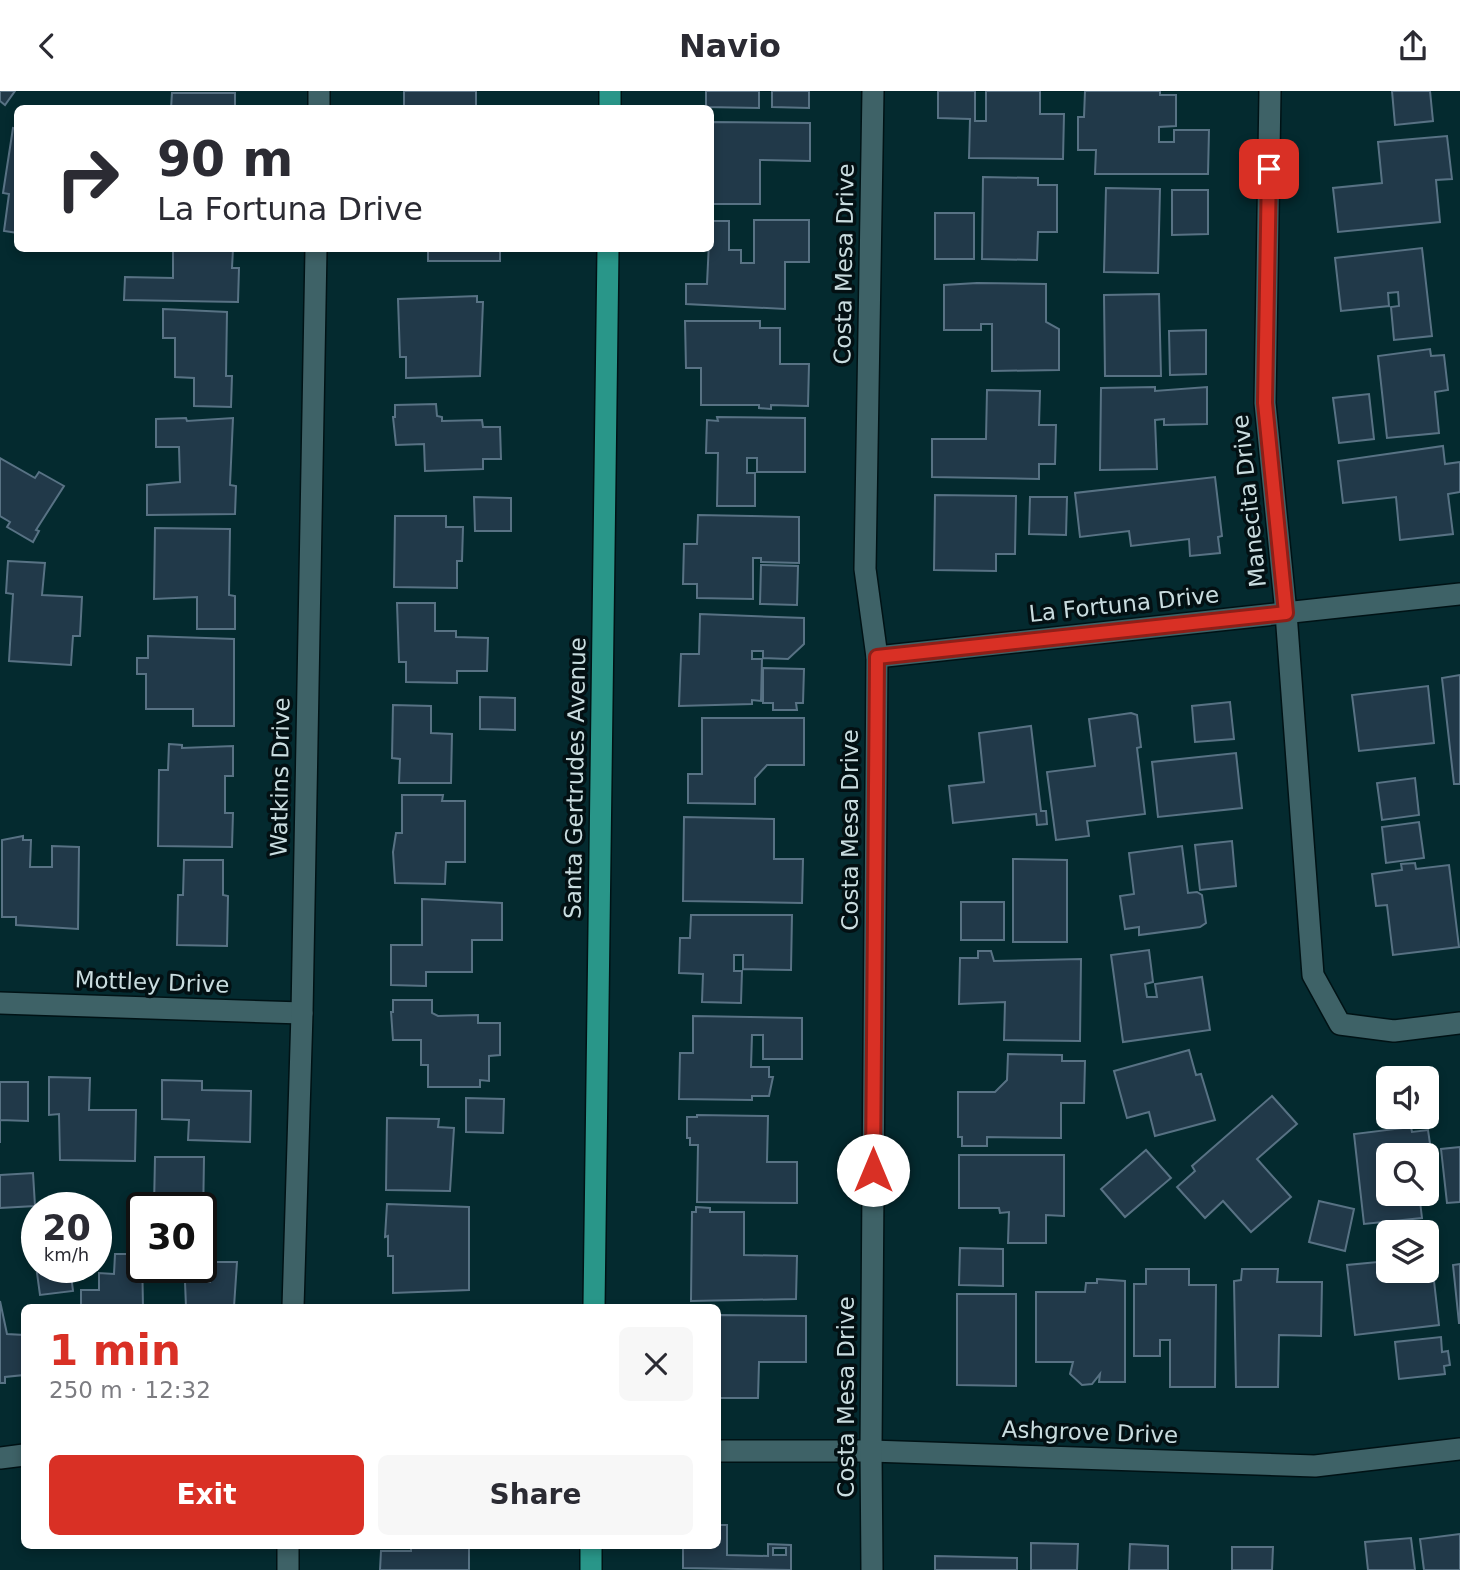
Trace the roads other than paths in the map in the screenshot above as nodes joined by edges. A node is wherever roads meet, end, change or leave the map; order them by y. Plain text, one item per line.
1 (873, 91) edge
2 (1270, 91) edge
3 (316, 252) edge
4 (608, 252) edge
5 (1460, 594) edge
6 (1286, 613) junction
7 (877, 657) junction
8 (0, 1003) edge
9 (302, 1013) junction
10 (1460, 1023) edge
11 (293, 1304) edge
12 (594, 1304) edge
13 (1460, 1449) edge
14 (721, 1451) edge
15 (871, 1451) junction
16 (21, 1455) edge
17 (0, 1458) edge
18 (288, 1549) edge
19 (591, 1549) edge
20 (288, 1570) edge
21 (591, 1570) edge
22 (873, 1570) edge

1 - 7 street, Costa Mesa Drive
2 - 6 street, Manecita Drive
3 - 9 street, Watkins Drive
4 - 12 main road, Santa Gertrudes Avenue
5 - 6 street, La Fortuna Drive
6 - 7 street, La Fortuna Drive
6 - 10 street, Manecita Drive
7 - 15 street, Costa Mesa Drive
8 - 9 street, Mottley Drive
9 - 11 street, Watkins Drive
13 - 15 street, Ashgrove Drive
14 - 15 street, Ashgrove Drive
15 - 22 street, Costa Mesa Drive
16 - 17 street
18 - 20 street
19 - 21 main road

